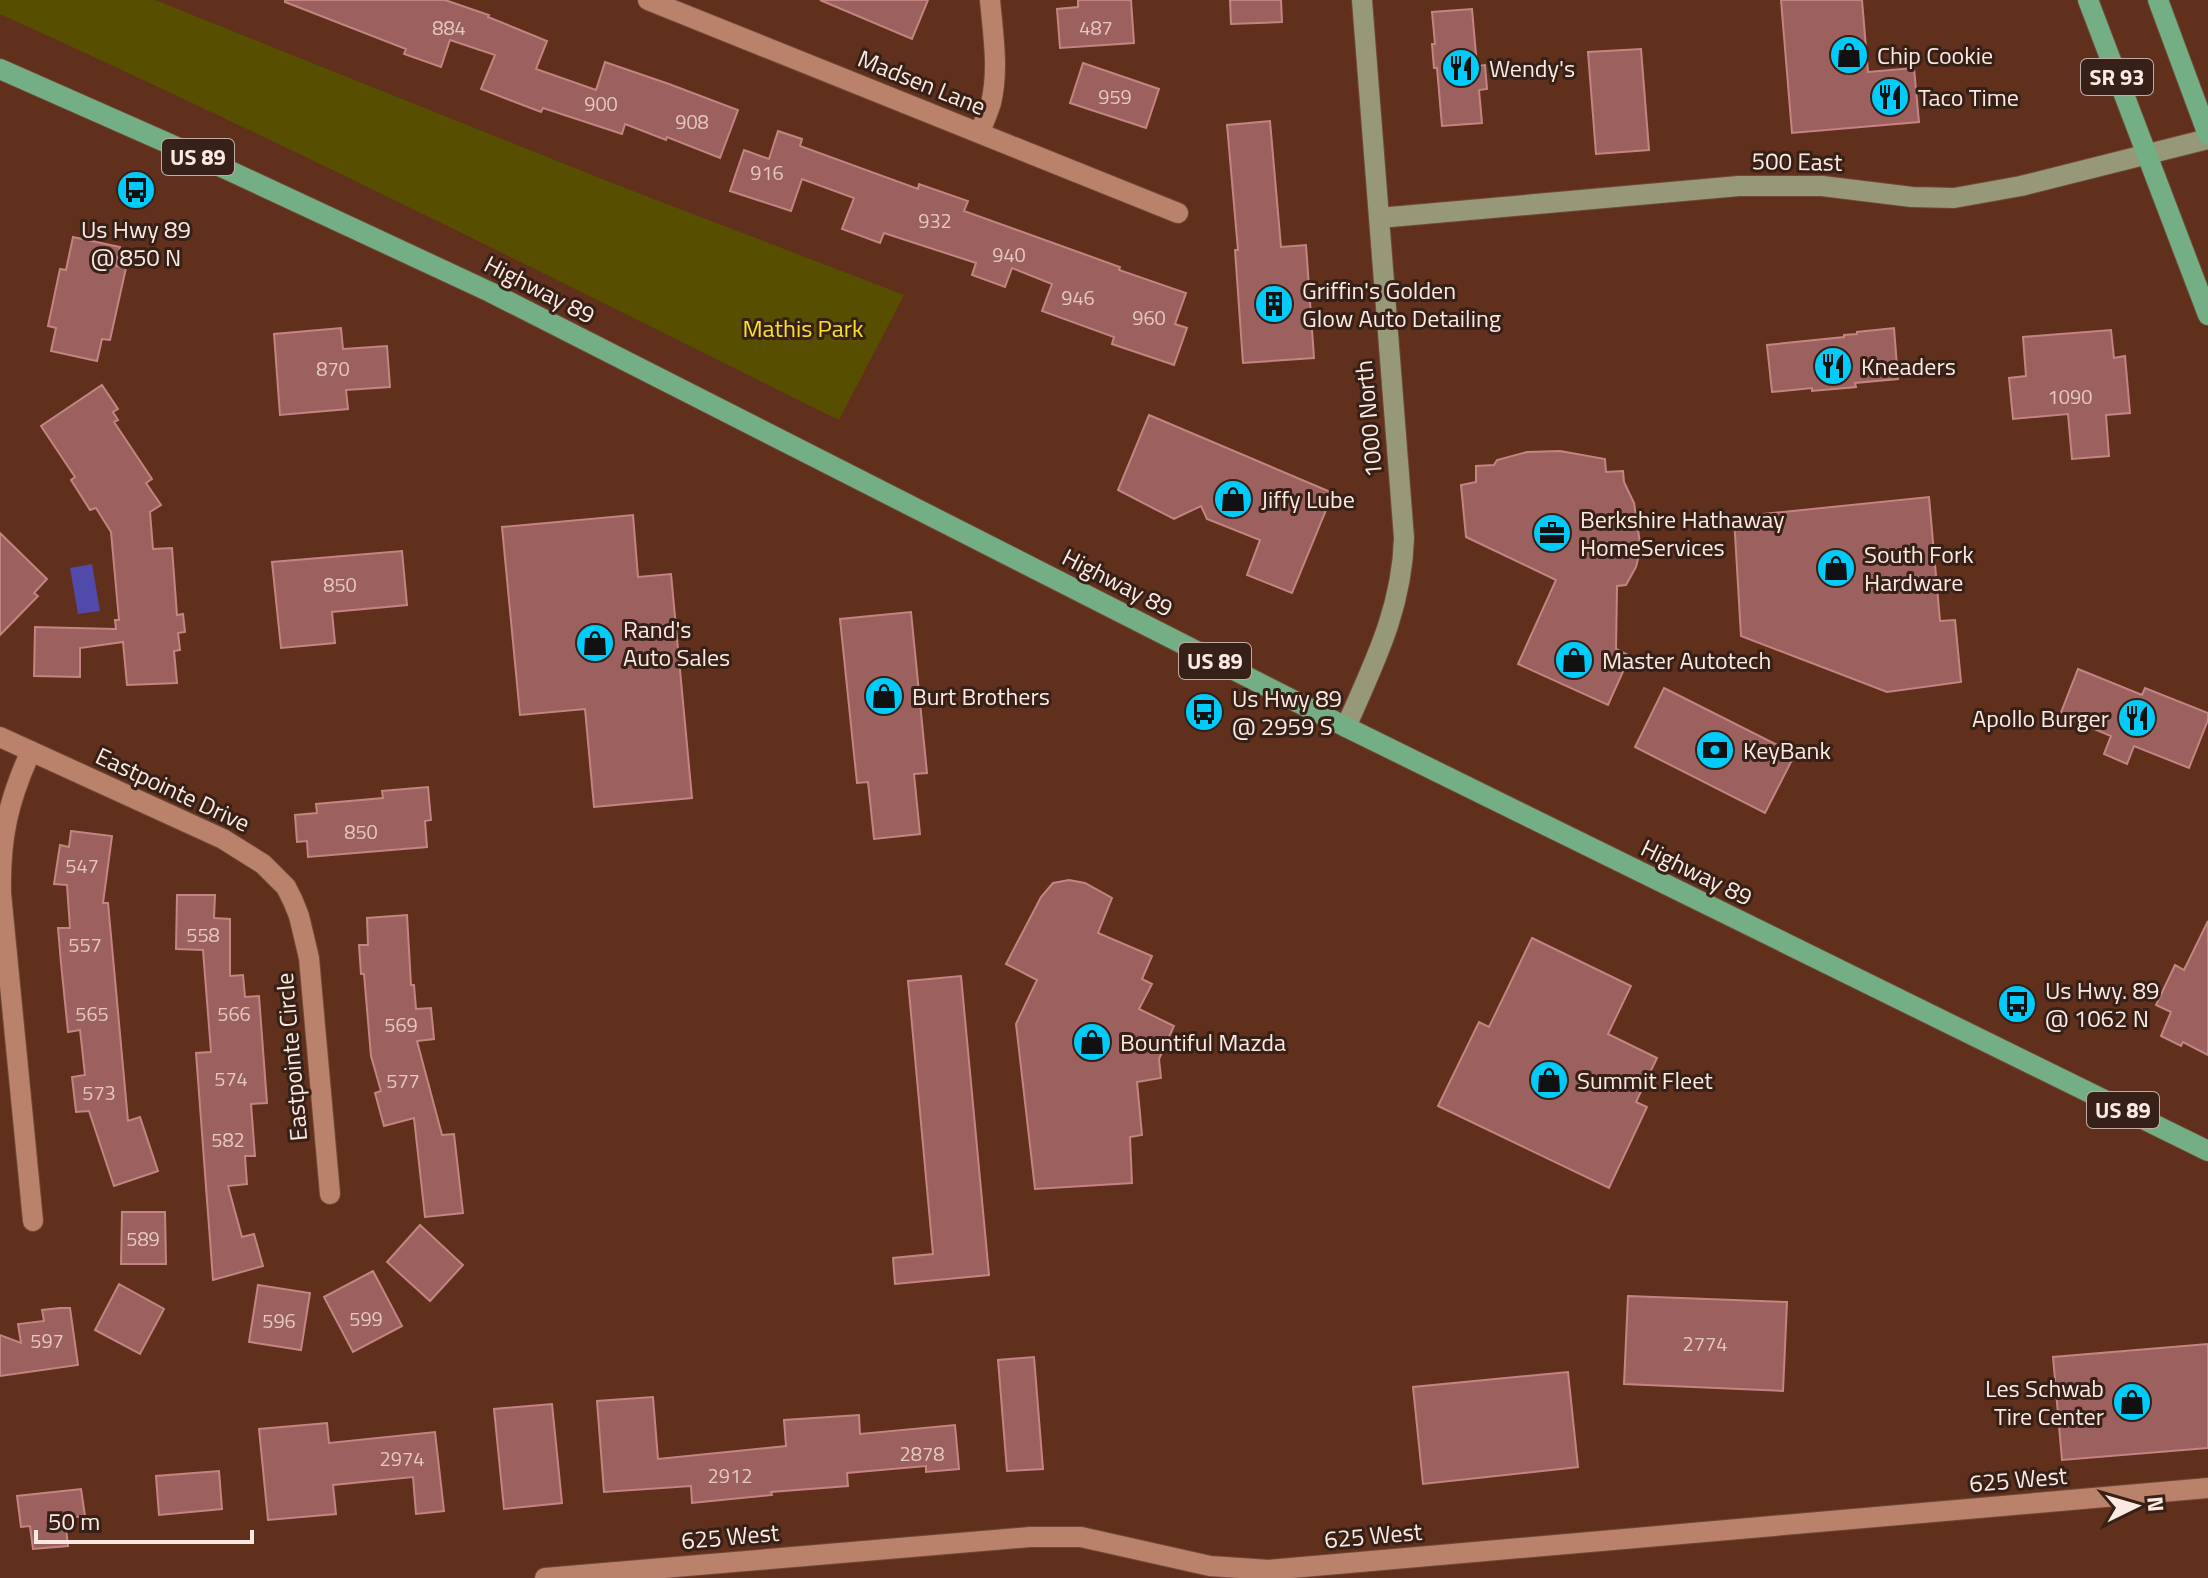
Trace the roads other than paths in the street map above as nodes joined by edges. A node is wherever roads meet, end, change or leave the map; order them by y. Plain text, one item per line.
1 (648, 0) edge
2 (990, 0) edge
3 (1362, 0) edge
4 (2088, 0) edge
5 (2158, 0) edge
6 (0, 69) edge
7 (980, 133) junction
8 (2208, 137) edge
9 (2147, 154) junction
10 (1178, 213) dead end
11 (1379, 218) junction
12 (2208, 315) edge
13 (1346, 727) junction
14 (0, 737) edge
15 (31, 751) junction
16 (299, 916) joint
17 (2208, 1151) edge
18 (330, 1194) dead end
19 (33, 1221) dead end
20 (2208, 1488) edge
21 (554, 1578) edge

1 - 7 street, Madsen Lane
2 - 7 street
3 - 11 street, 1000 North
4 - 9 main road, SR 93
5 - 8 main road, SR 93
6 - 13 main road, Highway 89 / US 89
7 - 10 street, Madsen Lane
8 - 9 street, 500 East
9 - 11 street, 500 East
9 - 12 main road, SR 93
11 - 13 street, 1000 North
13 - 17 main road, Highway 89 / US 89
14 - 15 street, Eastpointe Drive
15 - 16 street, Eastpointe Drive
15 - 19 street
16 - 18 street, Eastpointe Circle
20 - 21 street, 625 West

